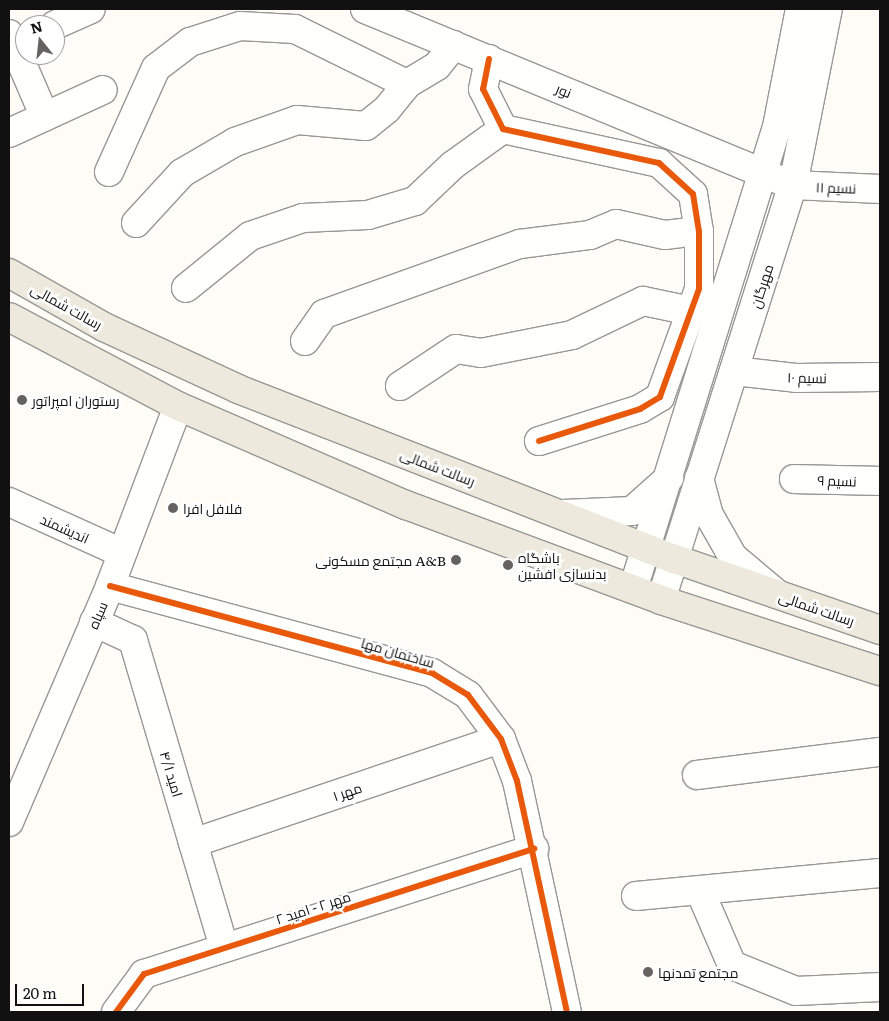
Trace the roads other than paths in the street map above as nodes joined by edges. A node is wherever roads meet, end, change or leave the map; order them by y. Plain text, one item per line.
1 (91, 9) edge
2 (365, 9) edge
3 (800, 9) edge
4 (828, 9) edge
5 (65, 21) edge
6 (14, 40) edge
7 (454, 45) junction
8 (489, 59) junction
9 (406, 84) junction
10 (103, 90) dead end
11 (45, 116) junction
12 (503, 129) junction
13 (9, 133) edge
14 (764, 171) junction
15 (109, 172) dead end
16 (793, 185) junction
17 (880, 188) edge
18 (136, 223) dead end
19 (699, 231) junction
20 (9, 273) edge
21 (186, 288) dead end
22 (691, 311) junction
23 (9, 317) edge
24 (305, 341) dead end
25 (734, 371) junction
26 (880, 377) edge
27 (400, 386) dead end
28 (178, 406) junction
29 (539, 441) dead end
30 (671, 475) junction
31 (699, 478) junction
32 (794, 479) dead end
33 (880, 481) edge
34 (9, 502) edge
35 (558, 514) junction
36 (649, 549) junction
37 (122, 553) junction
38 (675, 560) junction
39 (110, 586) junction
40 (633, 589) junction
41 (778, 595) junction
42 (661, 600) junction
43 (94, 622) junction
44 (880, 630) edge
45 (880, 671) edge
46 (501, 739) junction
47 (880, 752) edge
48 (697, 775) dead end
49 (9, 822) edge
50 (193, 843) junction
51 (534, 849) junction
52 (880, 873) edge
53 (700, 891) junction
54 (636, 896) dead end
55 (224, 948) junction
56 (880, 988) edge
57 (116, 1012) edge
58 (567, 1012) edge

1 - 5 street
2 - 7 street, نور
3 - 14 street
4 - 16 street, مهرگان
6 - 11 street
7 - 8 street, نور
7 - 9 street
8 - 12 street
8 - 14 street, نور
9 - 15 street
9 - 18 street
10 - 11 street
11 - 13 street
12 - 19 street
12 - 21 street
14 - 16 street, نور
14 - 30 street
16 - 17 street, نسیم ۱۱
16 - 25 street, مهرگان
19 - 22 street
19 - 24 street
20 - 35 main road, رسالت شمالی
22 - 27 street
22 - 29 street
23 - 28 main road
25 - 26 street, نسیم ۱۰
25 - 31 street, مهرگان
28 - 37 street, سپاه
28 - 40 main road
30 - 35 street
30 - 36 street
31 - 38 street, مهرگان
31 - 41 street
32 - 33 street, نسیم ۹
34 - 37 street, اندیشمند
35 - 36 main road, رسالت شمالی
36 - 38 main road, رسالت شمالی
36 - 40 street
37 - 39 street, سپاه
38 - 41 main road, رسالت شمالی
38 - 42 street, مهرگان
39 - 43 street, سپاه
39 - 46 street, ساختمان مها
40 - 42 main road
41 - 44 main road, رسالت شمالی
42 - 45 main road
43 - 49 street, سپاه
43 - 50 street, امید ۴/۱
46 - 50 street, مهر ۱
46 - 51 street, ساختمان مها
47 - 48 street
50 - 55 street, امید ۴/۱
51 - 55 street, مهر ۲ - امید ۲
51 - 58 street, ساختمان مها
52 - 53 street
53 - 54 street
53 - 56 street
55 - 57 street, مهر ۲ - امید ۲

